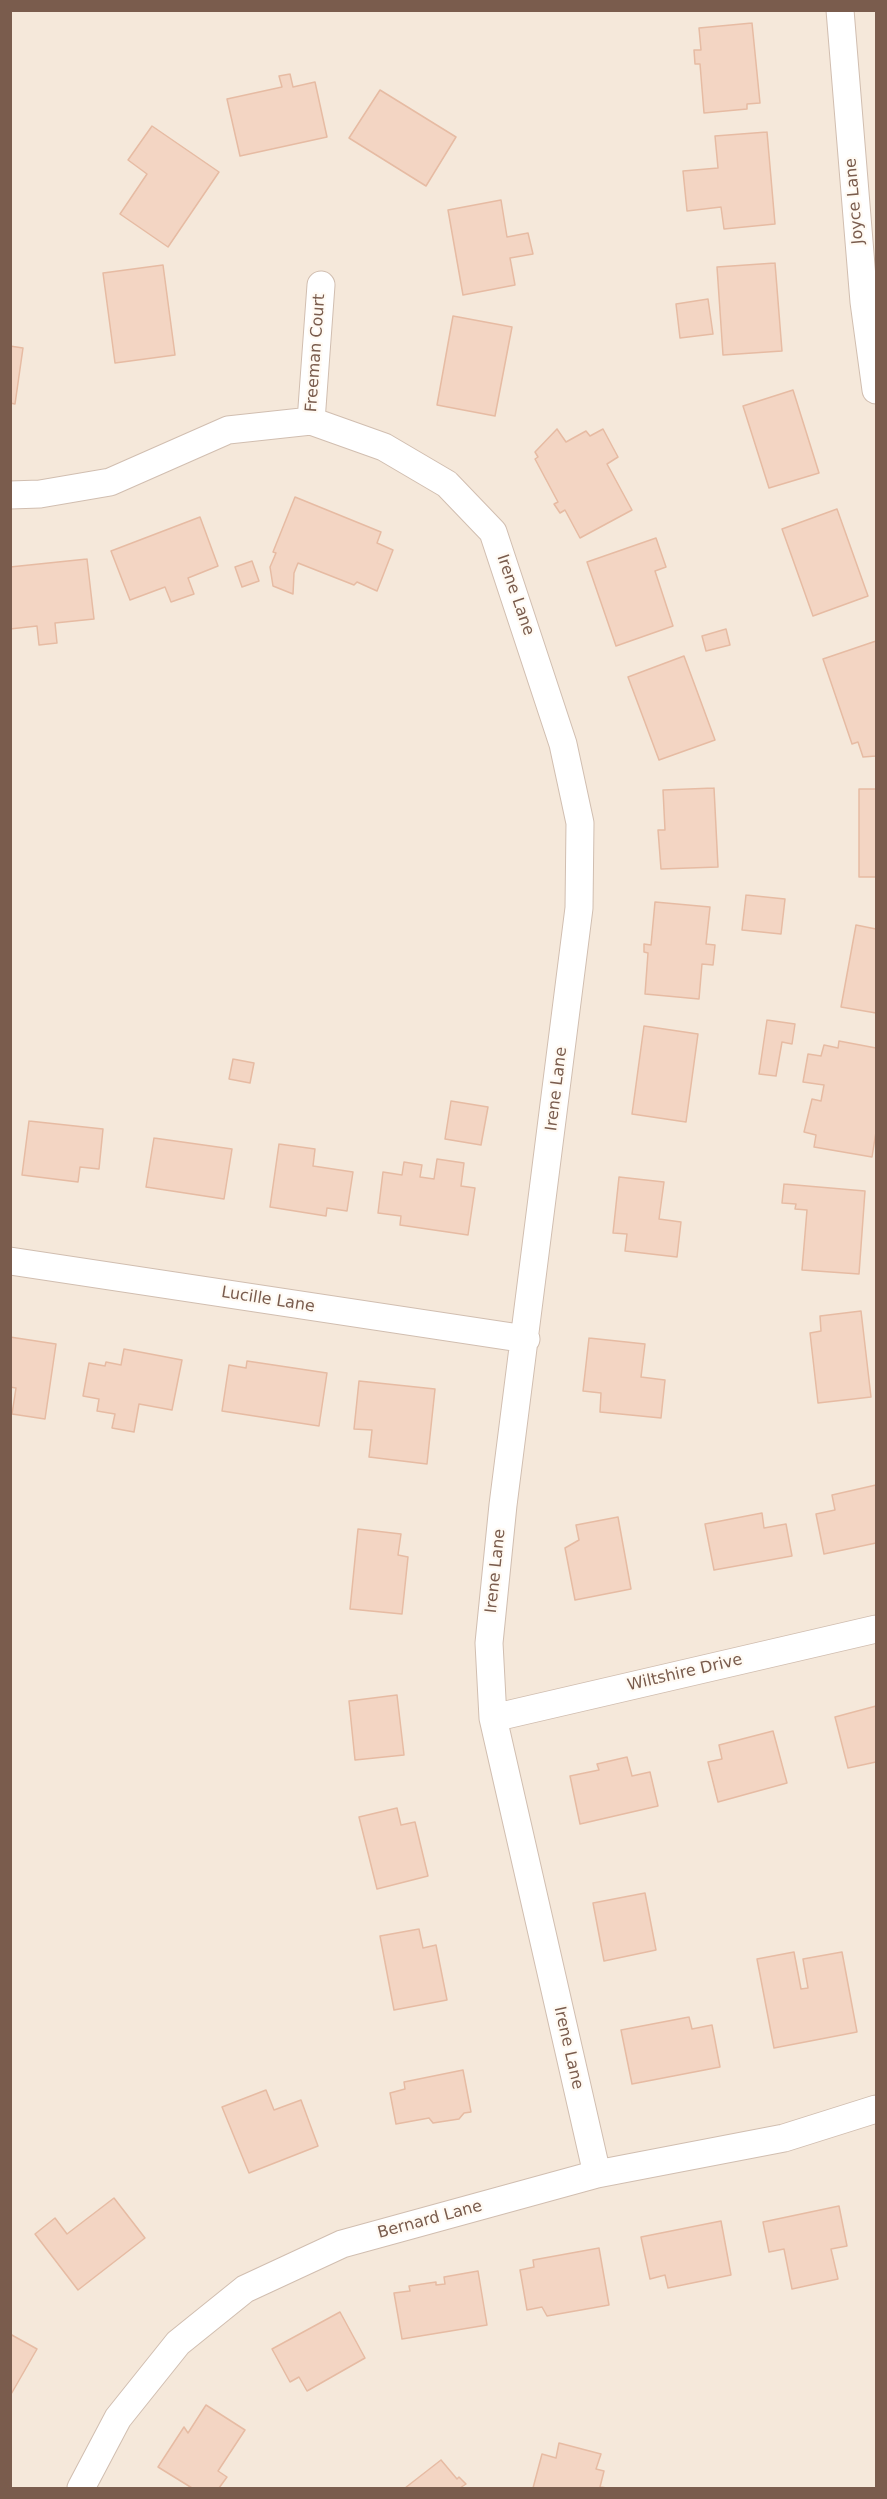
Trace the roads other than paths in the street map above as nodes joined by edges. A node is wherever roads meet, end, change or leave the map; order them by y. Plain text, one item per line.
1 (840, 10) edge
2 (321, 285) dead end
3 (876, 390) edge
4 (311, 421) junction
5 (10, 495) edge
6 (10, 1261) edge
7 (526, 1339) junction
8 (876, 1629) edge
9 (493, 1718) junction
10 (876, 2109) edge
11 (597, 2174) junction
12 (81, 2488) edge

1 - 3 street, Joyce Lane
2 - 4 street, Freeman Court
4 - 5 street, Irene Lane
4 - 7 street, Irene Lane
6 - 7 street, Lucille Lane
7 - 9 street, Irene Lane
8 - 9 street, Wiltshire Drive
9 - 11 street, Irene Lane
10 - 11 street, Bernard Lane
11 - 12 street, Bernard Lane

